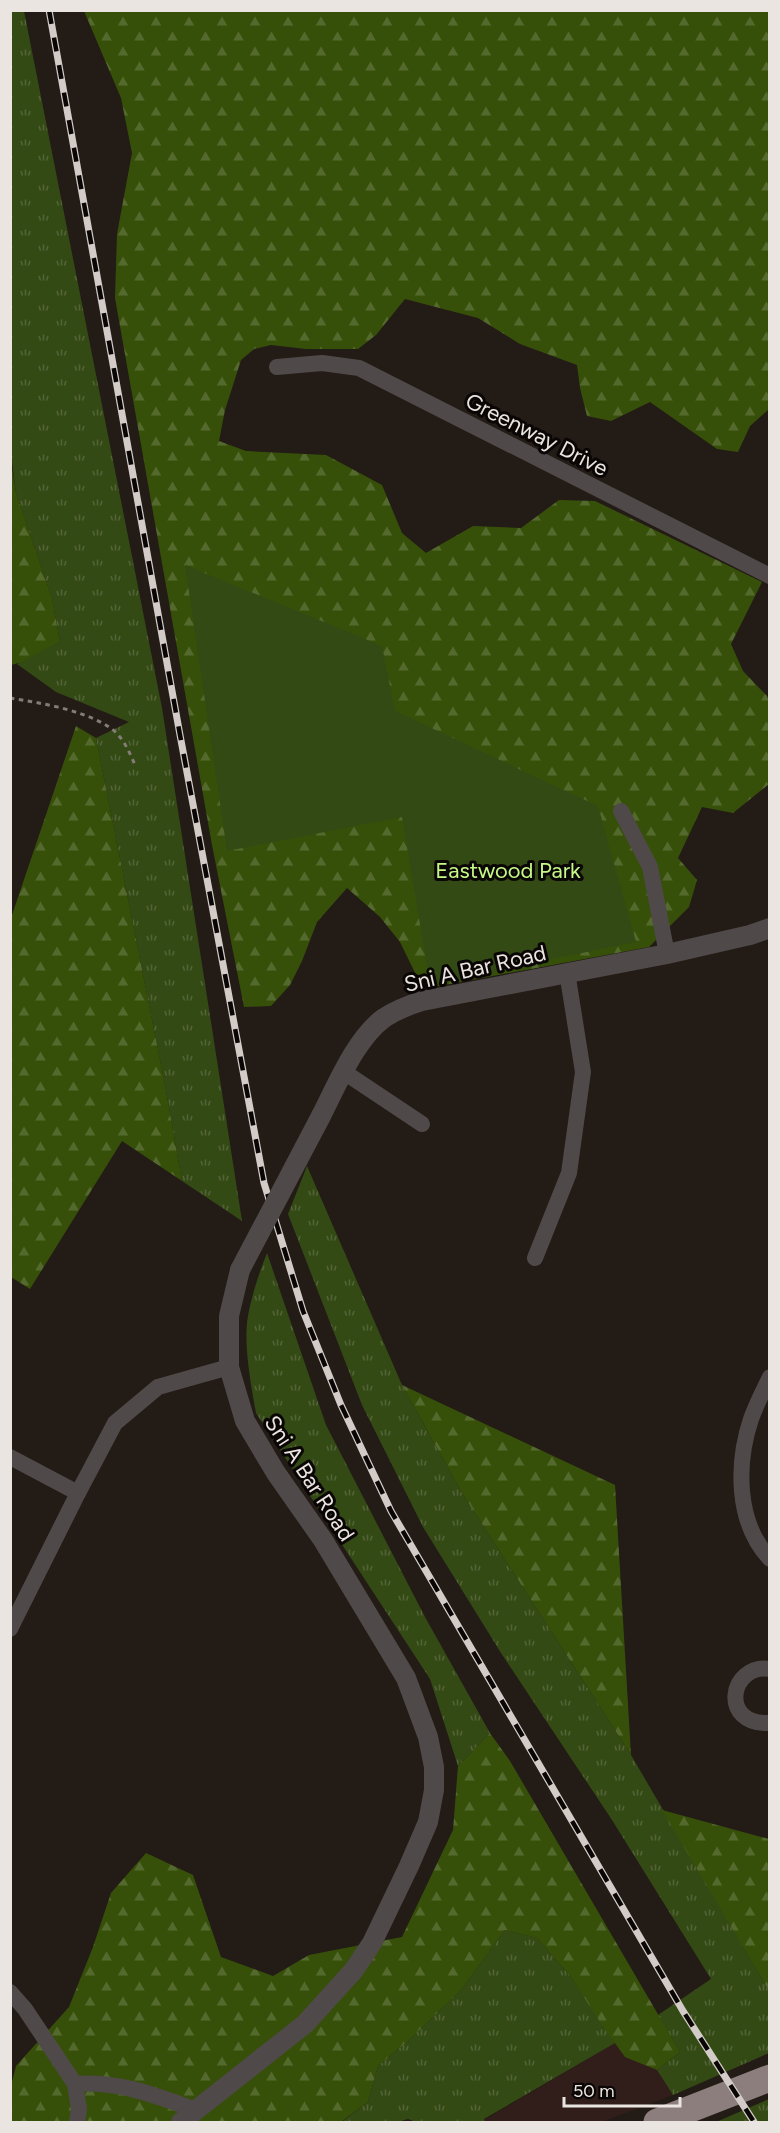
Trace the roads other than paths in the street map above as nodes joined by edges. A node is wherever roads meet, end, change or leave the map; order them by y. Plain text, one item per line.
1 (277, 367) dead end
2 (770, 576) edge
3 (621, 811) dead end
4 (770, 928) edge
5 (667, 954) junction
6 (567, 972) junction
7 (344, 1072) junction
8 (422, 1124) dead end
9 (535, 1258) dead end
10 (229, 1367) junction
11 (770, 1377) edge
12 (10, 1457) edge
13 (78, 1493) junction
14 (770, 1559) edge
15 (10, 1629) edge
16 (770, 1669) edge
17 (770, 1723) edge
18 (10, 1992) edge
19 (770, 2078) edge
20 (75, 2084) junction
21 (189, 2116) edge
22 (77, 2122) edge
23 (657, 2122) edge

1 - 2 street, Greenway Drive
3 - 5 street
4 - 5 street, Sni A Bar Road
5 - 6 street, Sni A Bar Road
6 - 7 street, Sni A Bar Road
6 - 9 street
7 - 8 street
7 - 10 street, Sni A Bar Road, bridge
10 - 13 street
10 - 21 street, Sni A Bar Road
11 - 14 street
12 - 13 street
13 - 15 street
16 - 17 street
18 - 20 street
19 - 23 highway
20 - 21 street
20 - 22 street

